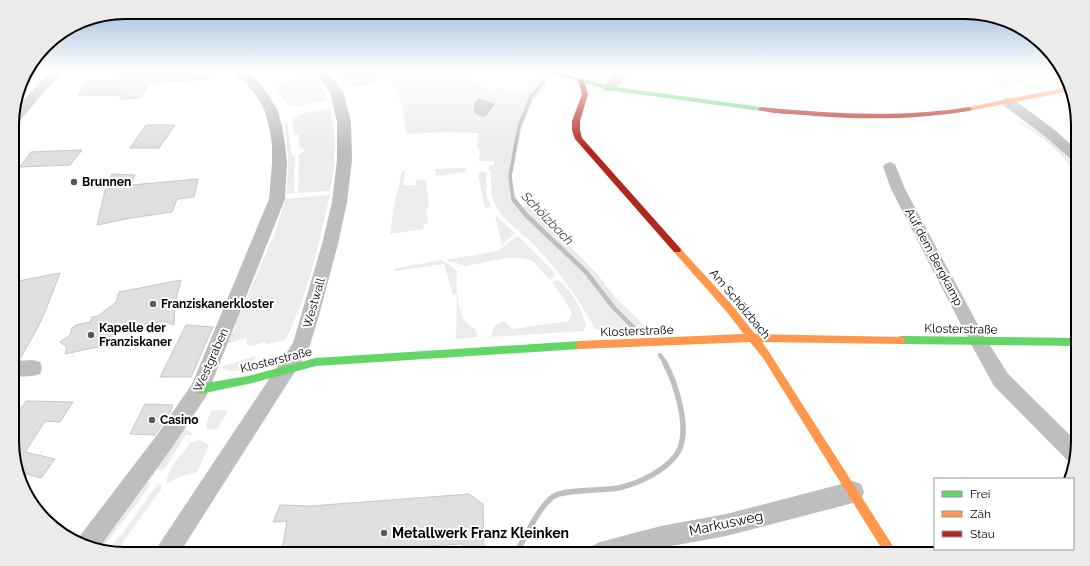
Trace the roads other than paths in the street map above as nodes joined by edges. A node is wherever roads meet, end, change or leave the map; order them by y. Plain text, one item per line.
1 (34, 96) edge
2 (263, 96) edge
3 (338, 96) edge
4 (584, 96) edge
5 (668, 96) edge
6 (1034, 96) edge
7 (1008, 102) junction
8 (20, 112) edge
9 (1071, 150) edge
10 (890, 167) dead end
11 (753, 338) junction
12 (978, 341) junction
13 (1071, 342) edge
14 (33, 368) dead end
15 (19, 369) edge
16 (284, 371) junction
17 (200, 389) junction
18 (1071, 450) edge
19 (852, 492) junction
20 (90, 541) edge
21 (171, 547) edge
22 (625, 547) edge
23 (887, 547) edge

1 - 8 street
2 - 17 street, Westgraben
3 - 16 street, Westwall
4 - 11 street, Am Schölzbach
5 - 7 street
6 - 7 street
7 - 9 street
10 - 12 street, Auf dem Bergkamp
11 - 12 street, Klosterstraße
11 - 16 street, Klosterstraße
11 - 19 street, Am Schölzbach
12 - 13 street, Klosterstraße
12 - 18 street, Auf dem Bergkamp
14 - 15 street
16 - 17 street, Klosterstraße
16 - 21 street, Westwall
17 - 20 street, Westgraben
19 - 22 street, Markusweg
19 - 23 street, Am Schölzbach

